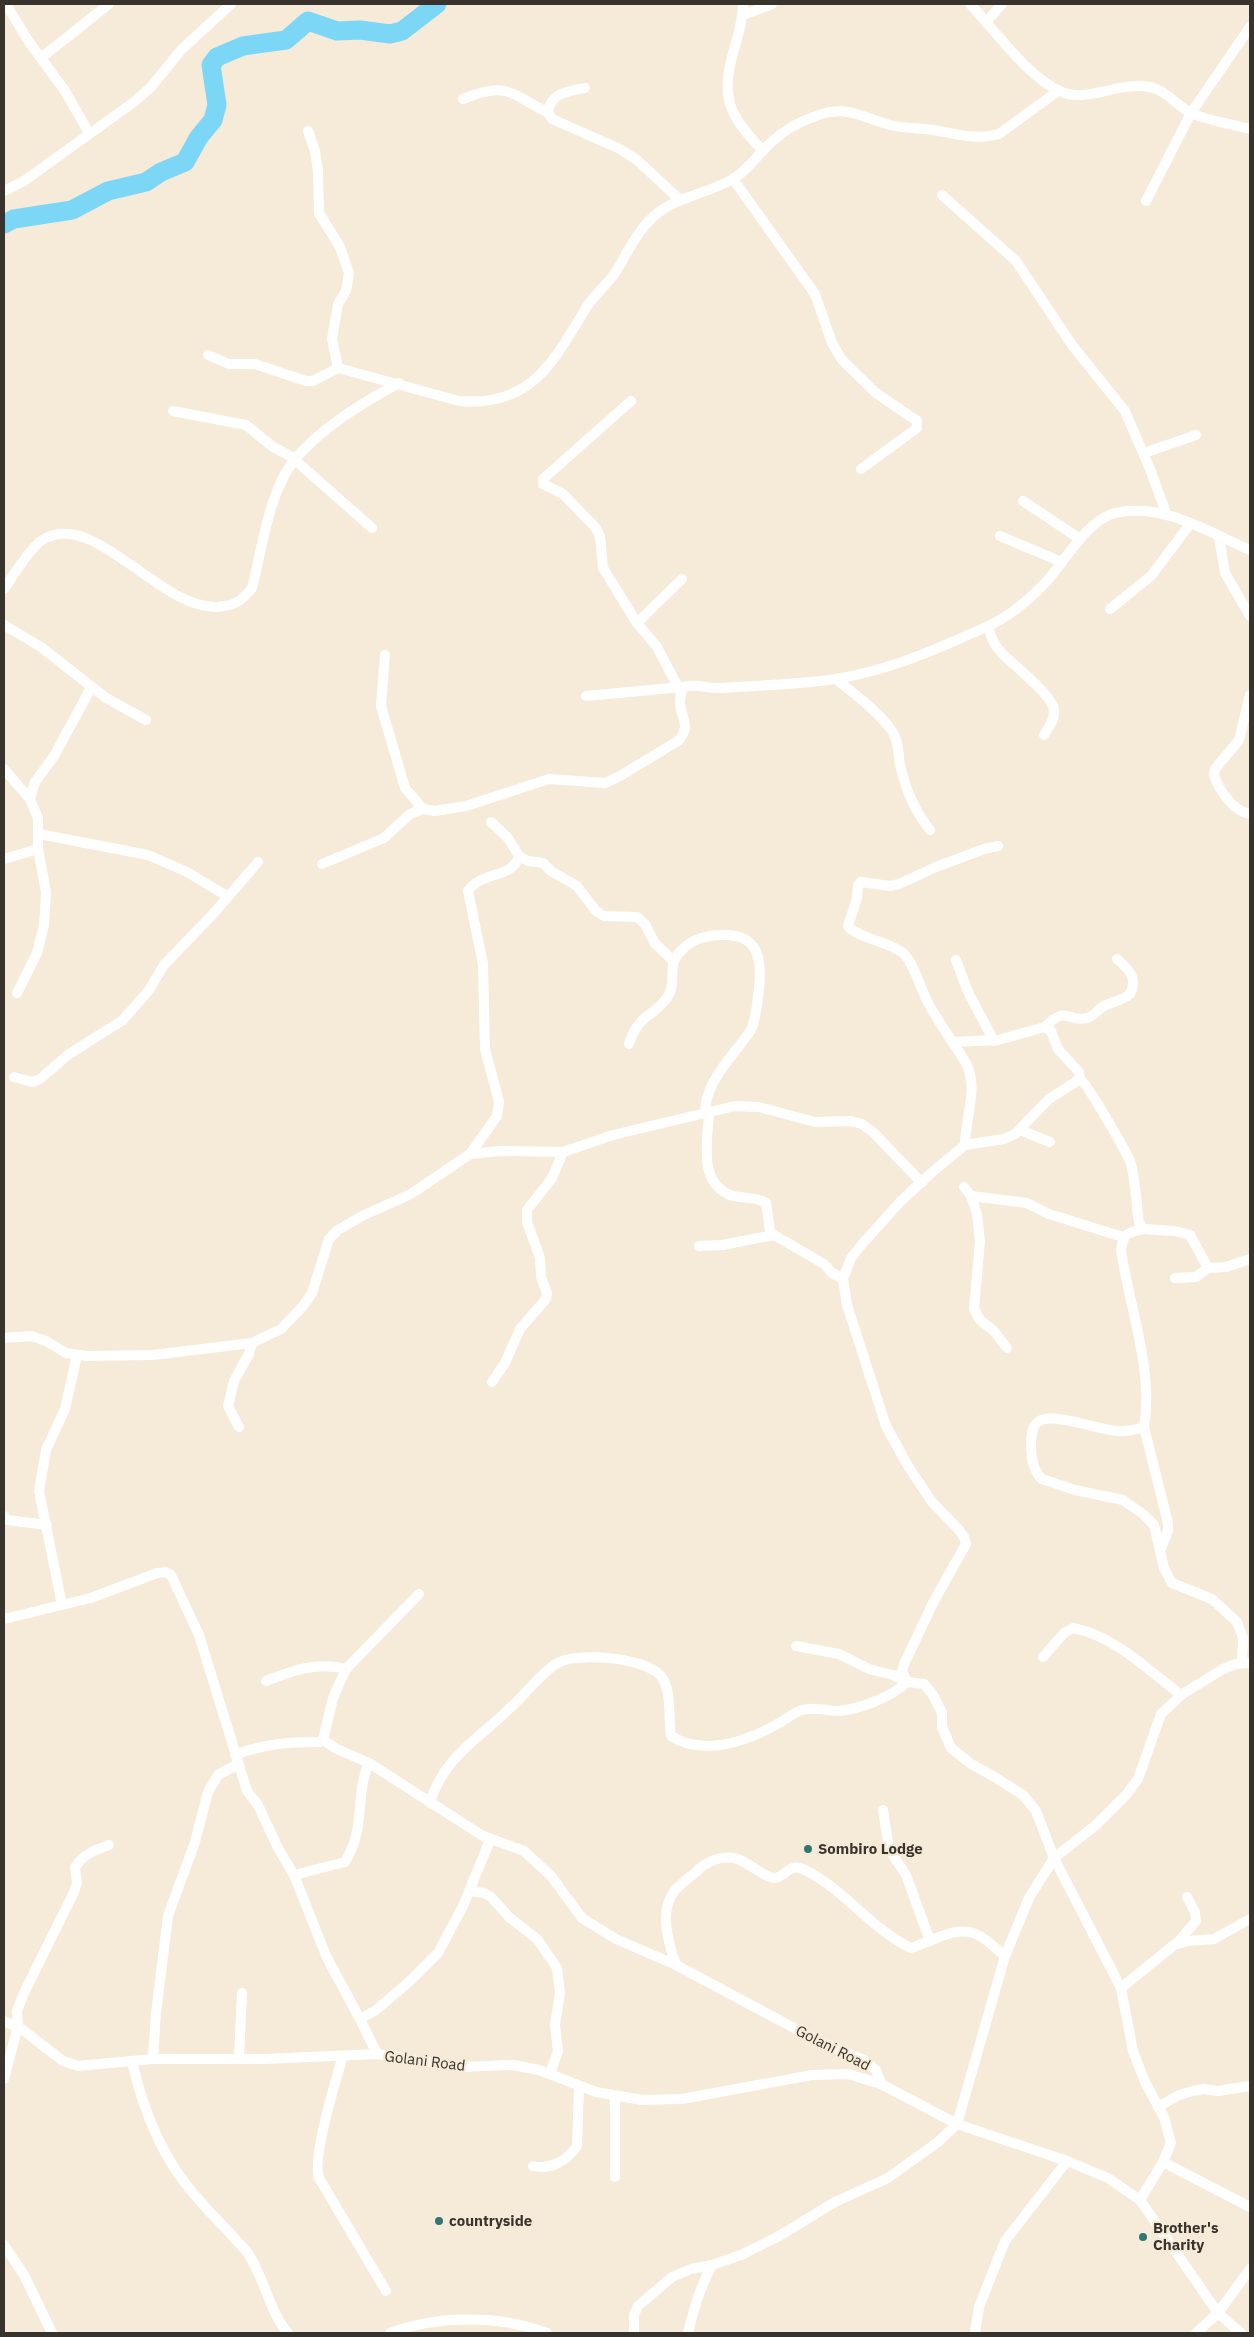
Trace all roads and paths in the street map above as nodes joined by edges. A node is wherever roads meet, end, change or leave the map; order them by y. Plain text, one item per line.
1 (6, 4) edge
2 (109, 4) edge
3 (231, 4) edge
4 (743, 4) edge
5 (772, 4) edge
6 (970, 4) edge
7 (1002, 4) edge
8 (743, 15) junction
9 (987, 22) junction
10 (1250, 27) edge
11 (41, 58) junction
12 (585, 88) dead end
13 (1058, 91) junction
14 (463, 99) dead end
15 (548, 113) junction
16 (1191, 113) junction
17 (1250, 129) edge
18 (308, 131) dead end
19 (89, 133) junction
20 (763, 150) junction
21 (733, 179) junction
22 (4, 191) edge
23 (942, 195) dead end
24 (679, 199) junction
25 (1146, 201) dead end
26 (208, 355) dead end
27 (338, 368) junction
28 (398, 383) junction
29 (631, 401) dead end
30 (173, 411) dead end
31 (1196, 435) dead end
32 (1144, 453) junction
33 (296, 460) junction
34 (861, 469) dead end
35 (1023, 501) dead end
36 (1166, 513) junction
37 (1190, 524) junction
38 (372, 528) dead end
39 (1000, 536) dead end
40 (1219, 536) junction
41 (1080, 539) junction
42 (1250, 550) edge
43 (1062, 562) junction
44 (682, 579) dead end
45 (4, 589) edge
46 (1110, 610) dead end
47 (1250, 616) edge
48 (637, 622) junction
49 (4, 624) edge
50 (988, 627) junction
51 (385, 655) dead end
52 (836, 679) junction
53 (681, 687) junction
54 (92, 688) junction
55 (1250, 695) edge
56 (586, 696) dead end
57 (146, 720) dead end
58 (1044, 735) dead end
59 (4, 769) edge
60 (30, 800) junction
61 (423, 809) junction
62 (1250, 814) edge
63 (491, 822) dead end
64 (930, 830) dead end
65 (39, 834) junction
66 (998, 846) dead end
67 (38, 849) junction
68 (519, 856) junction
69 (4, 859) edge
70 (258, 862) dead end
71 (322, 864) dead end
72 (227, 896) junction
73 (1118, 959) dead end
74 (673, 960) junction
75 (956, 960) dead end
76 (17, 993) dead end
77 (1044, 1027) junction
78 (994, 1041) junction
79 (952, 1042) junction
80 (630, 1044) dead end
81 (14, 1077) dead end
82 (1080, 1079) junction
83 (707, 1113) junction
84 (1020, 1130) junction
85 (1050, 1142) dead end
86 (965, 1145) junction
87 (563, 1152) junction
88 (470, 1154) junction
89 (922, 1183) junction
90 (964, 1187) dead end
91 (972, 1196) junction
92 (1143, 1229) junction
93 (774, 1235) junction
94 (1123, 1238) junction
95 (699, 1246) dead end
96 (1250, 1259) edge
97 (1208, 1268) junction
98 (1175, 1278) dead end
99 (843, 1279) junction
100 (4, 1338) edge
101 (252, 1343) junction
102 (1007, 1348) dead end
103 (77, 1355) junction
104 (492, 1382) dead end
105 (239, 1427) dead end
106 (1144, 1427) junction
107 (4, 1516) edge
108 (47, 1525) junction
109 (1161, 1550) junction
110 (419, 1594) dead end
111 (62, 1605) junction
112 (4, 1619) edge
113 (796, 1646) dead end
114 (1043, 1657) dead end
115 (1246, 1663) edge
116 (346, 1669) junction
117 (266, 1681) dead end
118 (906, 1682) junction
119 (1181, 1695) junction
120 (323, 1740) junction
121 (236, 1759) junction
122 (369, 1763) junction
123 (430, 1803) junction
124 (882, 1810) dead end
125 (490, 1840) junction
126 (109, 1845) dead end
127 (1054, 1858) junction
128 (294, 1875) junction
129 (470, 1891) junction
130 (1187, 1897) dead end
131 (1250, 1919) edge
132 (930, 1941) junction
133 (1174, 1946) junction
134 (1005, 1956) junction
135 (676, 1965) junction
136 (1121, 1988) junction
137 (242, 1993) dead end
138 (360, 2019) junction
139 (4, 2021) edge
140 (18, 2026) junction
141 (377, 2054) junction
142 (343, 2056) junction
143 (239, 2058) junction
144 (153, 2060) junction
145 (132, 2062) junction
146 (550, 2074) junction
147 (4, 2079) edge
148 (881, 2084) junction
149 (579, 2086) junction
150 (1250, 2086) edge
151 (615, 2097) junction
152 (1158, 2107) junction
153 (957, 2124) junction
154 (1067, 2161) junction
155 (1163, 2162) junction
156 (533, 2166) dead end
157 (615, 2178) dead end
158 (1140, 2200) junction
159 (1250, 2207) edge
160 (4, 2245) edge
161 (712, 2265) junction
162 (1250, 2269) edge
163 (386, 2291) dead end
164 (1218, 2313) junction
165 (52, 2333) edge
166 (288, 2333) edge
167 (390, 2333) edge
168 (547, 2333) edge
169 (634, 2333) edge
170 (688, 2333) edge
171 (975, 2333) edge
172 (1196, 2333) edge
173 (1242, 2333) edge

1 - 11 street
2 - 11 street
3 - 19 street
4 - 8 street
5 - 8 street
6 - 9 street
7 - 9 street
8 - 20 street
9 - 13 street
10 - 16 street
11 - 19 street
12 - 15 street
13 - 16 street
13 - 20 street
14 - 15 street
15 - 24 street
16 - 17 street
16 - 25 street
18 - 27 street
19 - 22 street
20 - 21 street
21 - 24 street
21 - 34 street
23 - 32 street
24 - 28 street
26 - 27 street
27 - 28 street
28 - 33 street
29 - 48 street
30 - 33 street
31 - 32 street
32 - 36 street
33 - 38 street
33 - 45 street
35 - 41 street
36 - 37 street
36 - 41 street
37 - 40 street
37 - 46 street
39 - 43 street
40 - 42 street
40 - 47 street
41 - 43 street
43 - 50 street
44 - 48 street
48 - 53 street
49 - 54 street
50 - 52 street
50 - 58 street
51 - 61 street
52 - 53 street
52 - 64 street
53 - 56 street
53 - 61 street
54 - 57 street
54 - 60 street
55 - 62 street
59 - 60 street
60 - 65 street
61 - 71 street
63 - 68 street
65 - 67 street
65 - 72 street
66 - 79 street
67 - 69 street
67 - 76 street
68 - 74 street
68 - 88 street
70 - 72 street
72 - 81 street
73 - 77 street
74 - 80 street
74 - 83 street
75 - 78 street
77 - 78 street
77 - 82 street
78 - 79 street
79 - 86 street
82 - 84 street
82 - 92 street
83 - 87 street
83 - 89 street
83 - 93 street
84 - 85 street
84 - 86 street
86 - 89 street
87 - 88 street
87 - 104 street
88 - 101 street
89 - 99 street
90 - 91 street
91 - 94 street
91 - 102 street
92 - 94 street
92 - 97 street
93 - 95 street
93 - 99 street
94 - 106 street
96 - 97 street
97 - 98 street
99 - 118 street
100 - 103 street
101 - 103 street
101 - 105 street
103 - 108 street
106 - 109 street
106 - 109 street
107 - 108 street
108 - 111 street
109 - 115 street
110 - 116 street
111 - 112 street
111 - 121 street
113 - 118 street
114 - 119 street
115 - 119 street
116 - 117 street
116 - 120 street
118 - 123 street
118 - 127 street
119 - 127 street
120 - 121 street
120 - 122 street, Golani Road
121 - 128 street
121 - 144 street
122 - 123 street, Golani Road
122 - 128 street
123 - 125 street, Golani Road
124 - 132 street
125 - 129 street
125 - 135 street, Golani Road
126 - 140 street
127 - 134 street
127 - 136 street
128 - 138 street
129 - 138 street
129 - 146 street
130 - 133 street
131 - 133 street
132 - 134 street
132 - 135 street
133 - 136 street
134 - 153 street
135 - 148 street, Golani Road
136 - 152 street
137 - 143 street
138 - 141 street
139 - 140 street, Golani Road
140 - 145 street, Golani Road
140 - 147 street
141 - 142 street, Golani Road
141 - 146 street, Golani Road
142 - 143 street, Golani Road
142 - 163 street
143 - 144 street, Golani Road
144 - 145 street, Golani Road
145 - 166 street
146 - 149 street, Golani Road
148 - 151 street, Golani Road
148 - 153 street, Golani Road
149 - 151 street, Golani Road
149 - 156 street
150 - 152 street
151 - 157 street
152 - 155 street
153 - 154 street, Golani Road
153 - 161 street
154 - 158 street, Golani Road
154 - 171 street
155 - 158 street
155 - 159 street
158 - 164 street, Golani Road
160 - 165 street
161 - 169 street
161 - 170 street
162 - 164 street
164 - 172 street
164 - 173 street, Golani Road
167 - 168 street

